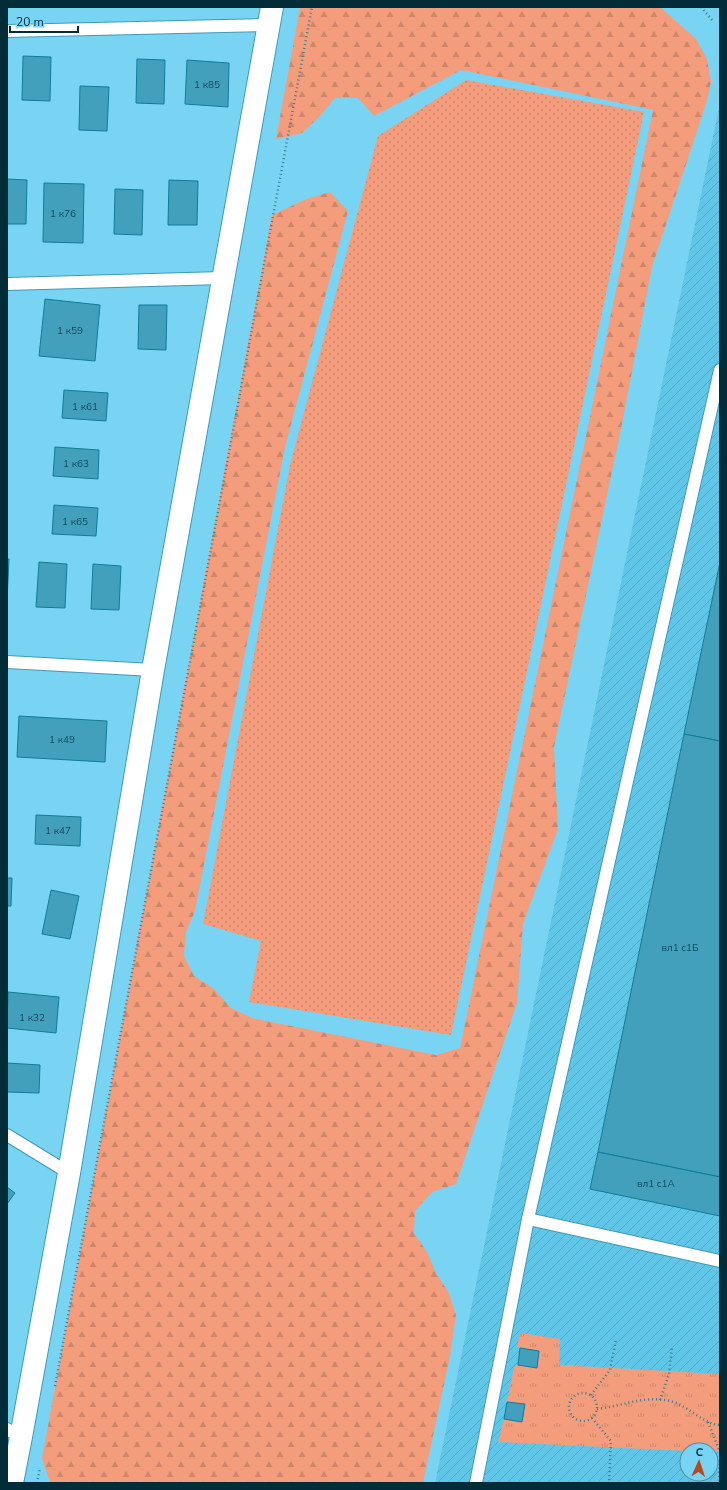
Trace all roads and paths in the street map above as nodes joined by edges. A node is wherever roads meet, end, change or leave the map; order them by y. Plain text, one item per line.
1 (312, 7) edge
2 (701, 7) edge
3 (270, 16) edge
4 (713, 21) dead end
5 (7, 31) edge
6 (223, 278) junction
7 (7, 284) edge
8 (720, 370) edge
9 (7, 662) edge
10 (152, 670) junction
11 (7, 1135) edge
12 (69, 1173) junction
13 (528, 1219) junction
14 (720, 1261) edge
15 (616, 1339) dead end
16 (672, 1346) dead end
17 (55, 1389) dead end
18 (590, 1395) junction
19 (660, 1400) junction
20 (597, 1409) junction
21 (592, 1418) junction
22 (708, 1422) junction
23 (720, 1425) edge
24 (14, 1433) edge
25 (40, 1467) dead end
26 (12, 1483) edge
27 (37, 1483) edge
28 (476, 1483) edge
29 (609, 1483) edge
30 (719, 1483) edge

1 - 17 path
2 - 4 path
3 - 5 lane
3 - 6 street
6 - 7 lane
6 - 10 street
8 - 13 lane
9 - 10 lane
10 - 12 street
11 - 12 lane
12 - 24 street
13 - 14 lane
13 - 28 lane
15 - 18 path
16 - 19 path
18 - 20 path
18 - 21 path
19 - 20 path
19 - 22 path
20 - 21 path
21 - 29 path
22 - 23 path
22 - 30 path
24 - 26 street
25 - 27 path

